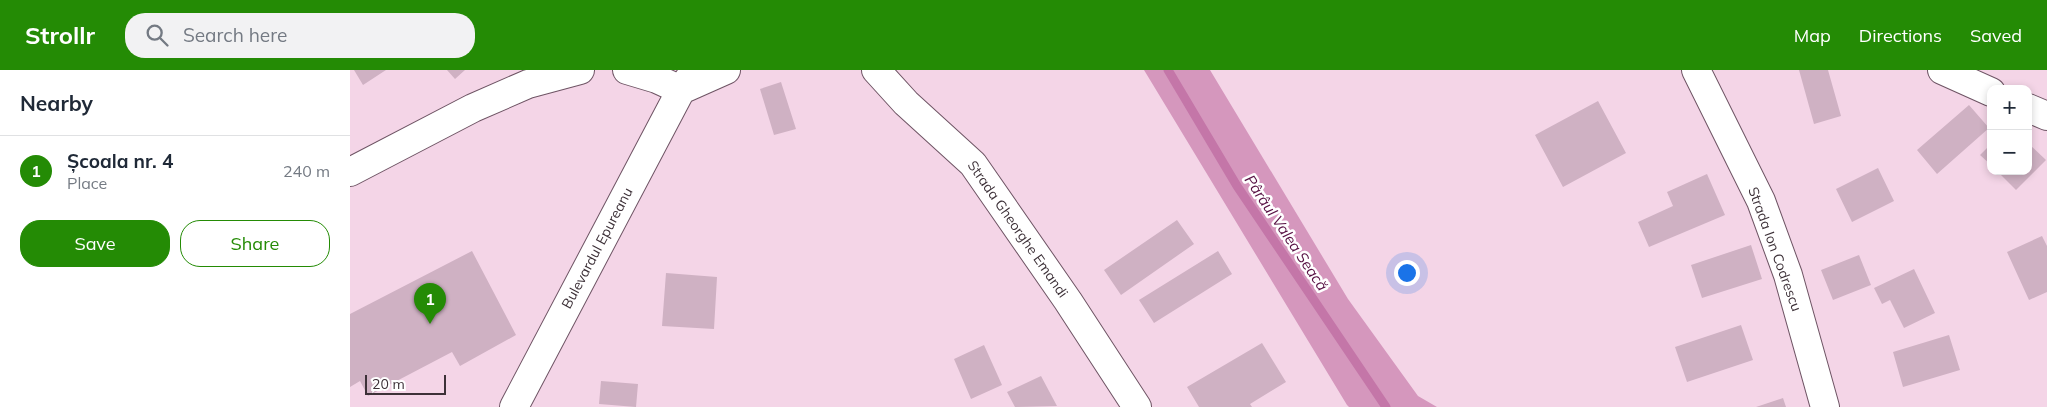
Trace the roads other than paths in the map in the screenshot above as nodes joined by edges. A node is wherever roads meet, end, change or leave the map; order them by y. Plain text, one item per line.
1 (580, 70) edge
2 (627, 70) edge
3 (726, 70) edge
4 (876, 70) edge
5 (1696, 70) edge
6 (1942, 70) edge
7 (688, 80) edge
8 (1987, 90) edge
9 (2032, 110) edge
10 (2047, 116) edge
11 (350, 172) edge
12 (514, 407) edge
13 (1137, 407) edge
14 (1825, 407) edge

1 - 11 main road
2 - 7 main road
3 - 7 main road
4 - 13 main road, Strada Gheorghe Emandi
5 - 14 main road, Strada Ion Codrescu
6 - 8 main road
7 - 12 main road, Bulevardul Epureanu
9 - 10 main road

